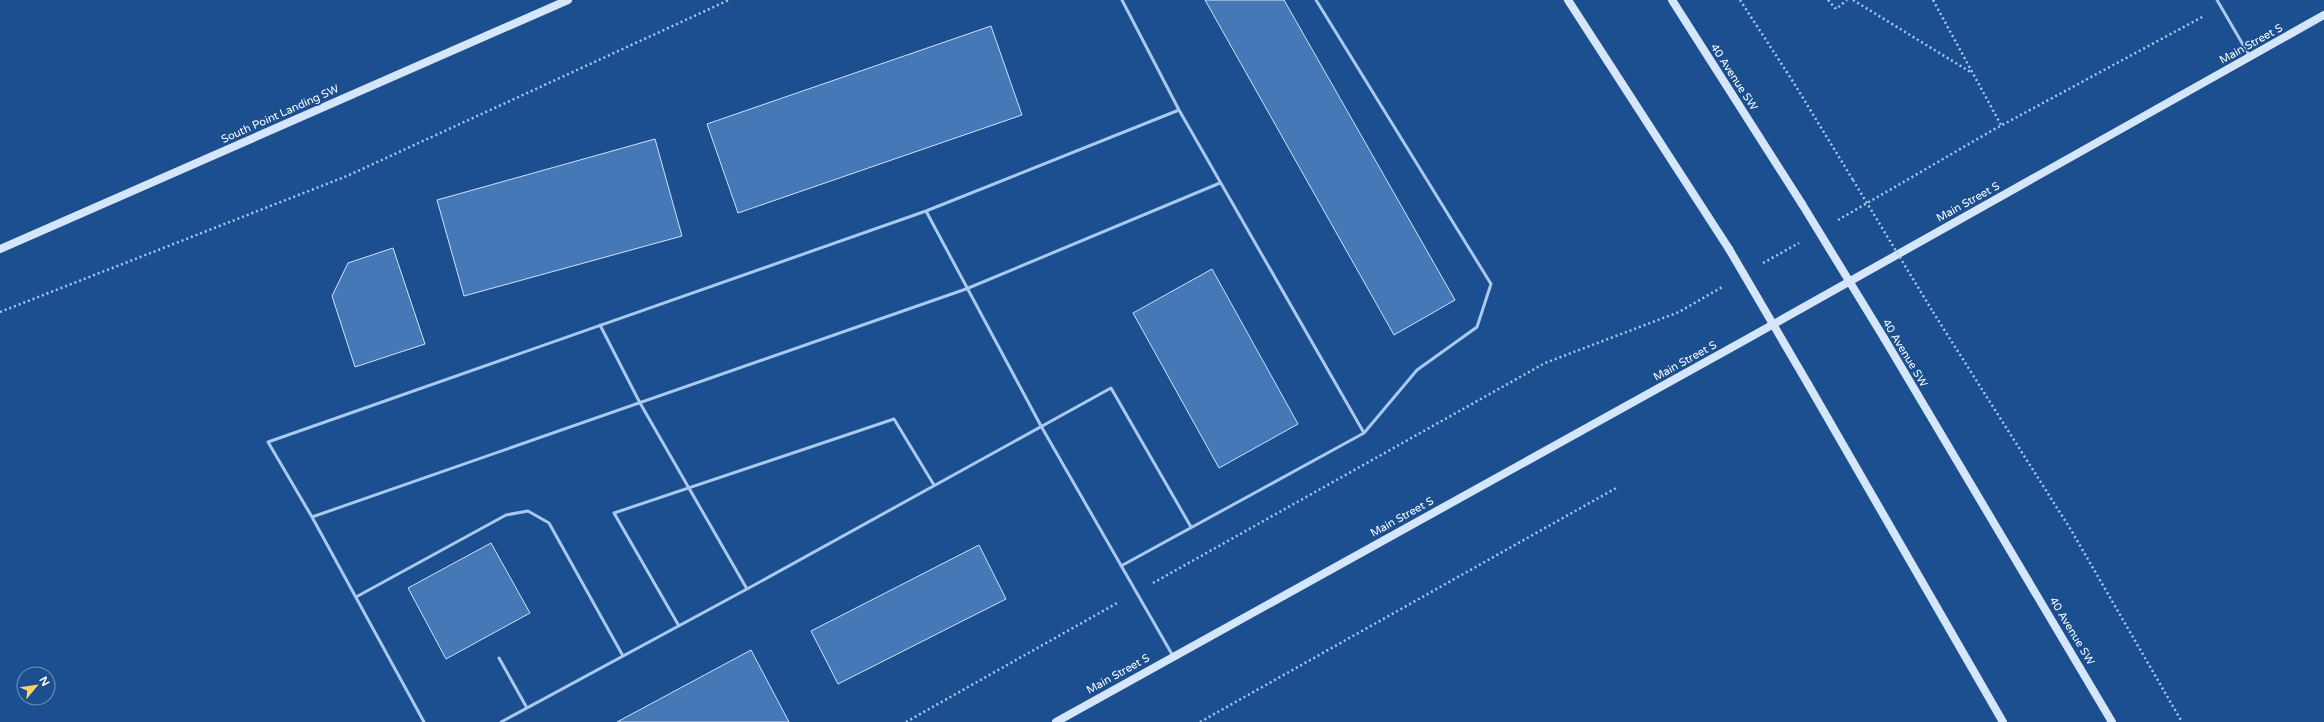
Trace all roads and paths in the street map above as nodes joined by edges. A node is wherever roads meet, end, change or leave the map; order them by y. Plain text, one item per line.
1 (568, 0) edge
2 (729, 0) edge
3 (1122, 0) edge
4 (1316, 0) edge
5 (1568, 0) edge
6 (1672, 0) edge
7 (1740, 0) edge
8 (1828, 0) edge
9 (1847, 0) edge
10 (1853, 0) edge
11 (1933, 0) edge
12 (2217, 0) edge
13 (2221, 6) junction
14 (2324, 15) edge
15 (2250, 57) junction
16 (1973, 74) junction
17 (1179, 110) junction
18 (2001, 125) junction
19 (1220, 183) junction
20 (926, 211) junction
21 (1836, 221) dead end
22 (1802, 241) dead end
23 (0, 249) edge
24 (1761, 265) dead end
25 (1727, 284) dead end
26 (966, 289) junction
27 (0, 312) edge
28 (600, 326) junction
29 (640, 403) junction
30 (1041, 426) junction
31 (1364, 433) junction
32 (934, 485) junction
33 (1618, 487) dead end
34 (689, 488) junction
35 (312, 517) junction
36 (1191, 527) junction
37 (1121, 566) junction
38 (747, 589) junction
39 (1136, 593) junction
40 (356, 597) junction
41 (679, 626) junction
42 (623, 656) junction
43 (1173, 656) junction
44 (499, 658) dead end
45 (527, 708) junction
46 (424, 722) edge
47 (501, 722) edge
48 (906, 722) edge
49 (1056, 722) edge
50 (1200, 722) edge
51 (2003, 722) edge
52 (2112, 722) edge
53 (2182, 722) edge

1 - 23 main road, South Point Landing SW
2 - 27 path
3 - 17 lane
4 - 31 lane
5 - 51 main road, bridge
6 - 52 main road, 40 Avenue SW, bridge
7 - 53 path, bridge
8 - 9 path
10 - 16 path
11 - 16 path
12 - 13 lane
13 - 15 lane
13 - 18 path
14 - 15 main road, Main Street S
15 - 43 main road, Main Street S
16 - 18 path
17 - 19 lane
17 - 20 lane
18 - 21 path
19 - 26 lane
19 - 31 lane
20 - 26 lane
20 - 28 lane
22 - 24 path
25 - 39 path
26 - 29 lane
26 - 30 lane
28 - 29 lane
28 - 35 lane
29 - 34 lane
29 - 35 lane
30 - 32 lane
30 - 36 lane
30 - 37 lane
31 - 36 lane
32 - 34 lane
32 - 38 lane
33 - 50 path
34 - 38 lane
34 - 41 lane
35 - 40 lane
36 - 37 lane
37 - 39 lane
38 - 41 lane
39 - 43 lane
39 - 48 path
40 - 42 lane
40 - 46 lane
41 - 42 lane
42 - 45 lane
43 - 49 main road, Main Street S
44 - 45 lane
45 - 47 lane

